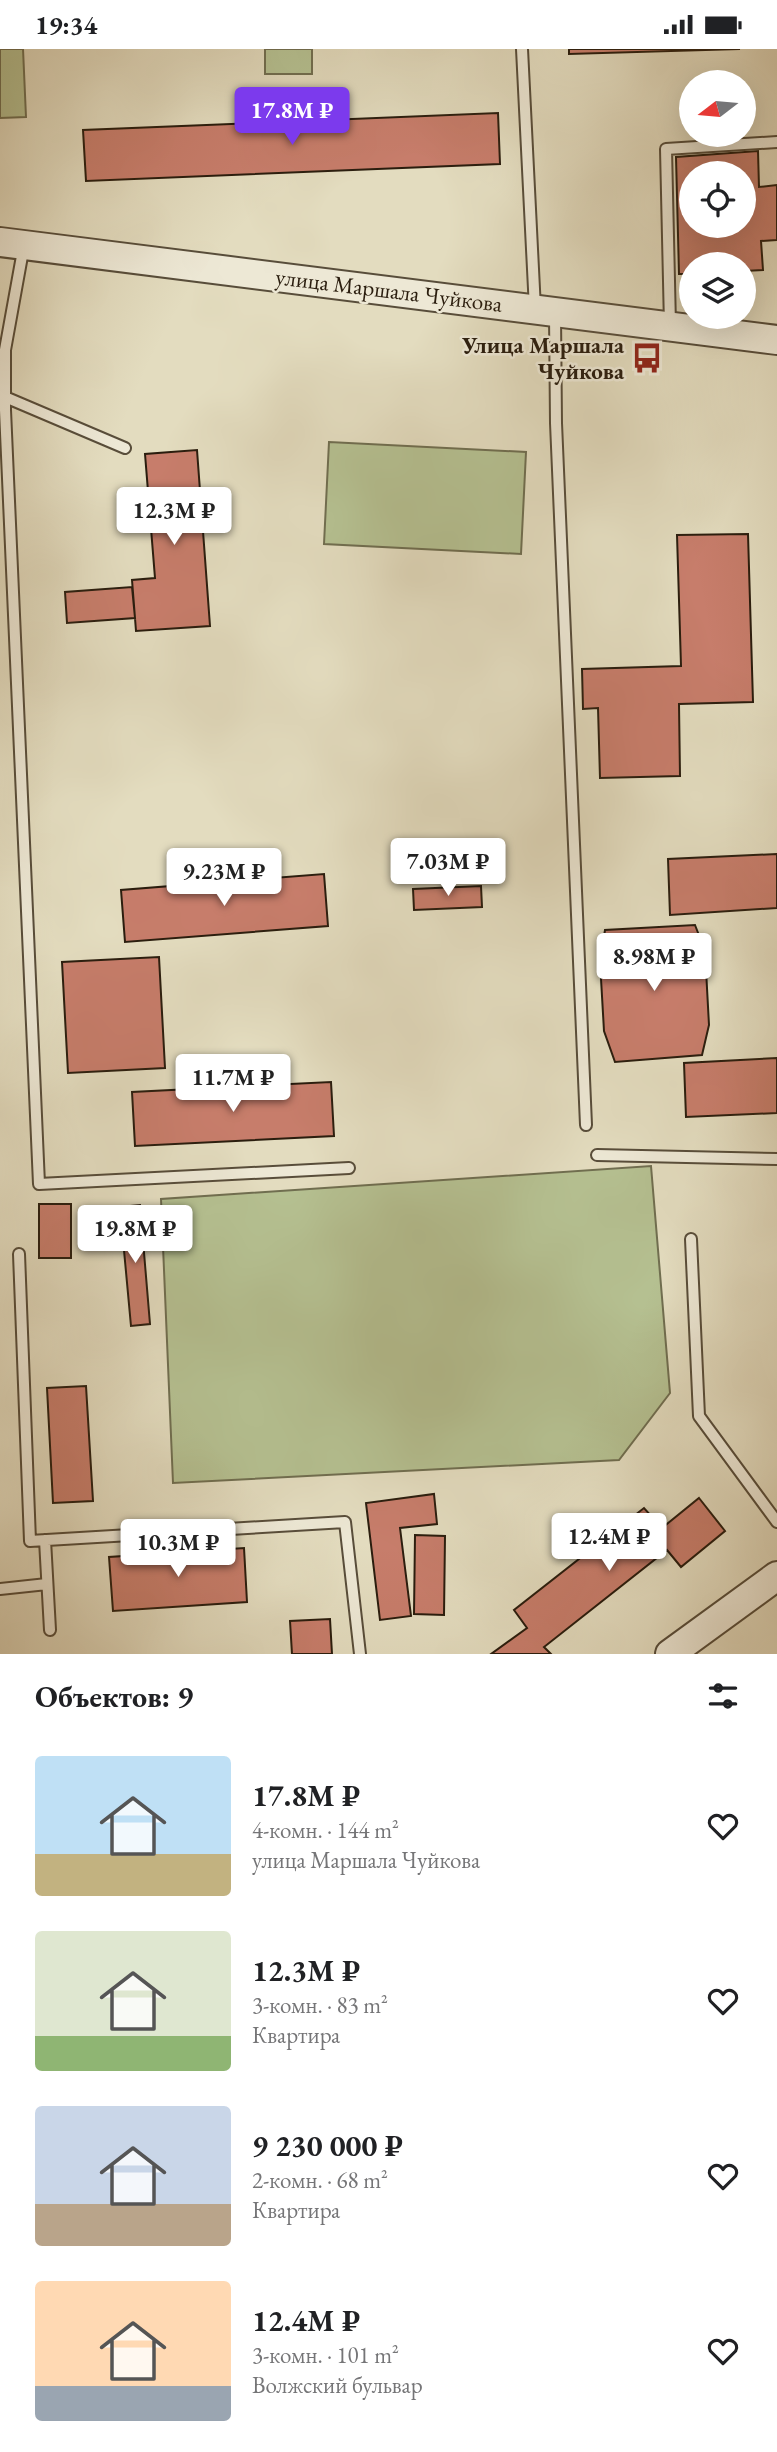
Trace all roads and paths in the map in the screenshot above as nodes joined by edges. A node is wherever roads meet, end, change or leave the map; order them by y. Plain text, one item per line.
1 (522, 49) edge
2 (777, 142) edge
3 (12, 244) edge
4 (545, 311) junction
5 (670, 326) junction
6 (777, 340) edge
7 (5, 397) junction
8 (125, 448) dead end
9 (586, 1125) dead end
10 (597, 1156) dead end
11 (777, 1159) edge
12 (349, 1168) dead end
13 (691, 1239) dead end
14 (19, 1254) dead end
15 (777, 1523) edge
16 (45, 1540) junction
17 (777, 1576) edge
18 (47, 1584) junction
19 (0, 1590) edge
20 (50, 1630) dead end
21 (360, 1654) edge
22 (670, 1654) edge

1 - 4 lane
2 - 5 lane
3 - 4 street, улица Маршала Чуйкова
3 - 7 lane
4 - 5 street, улица Маршала Чуйкова
4 - 9 lane
5 - 6 street, улица Маршала Чуйкова
7 - 8 lane
7 - 12 lane
10 - 11 lane
13 - 15 lane
14 - 16 lane
16 - 18 lane
16 - 21 lane
17 - 22 street
18 - 19 lane
18 - 20 lane

